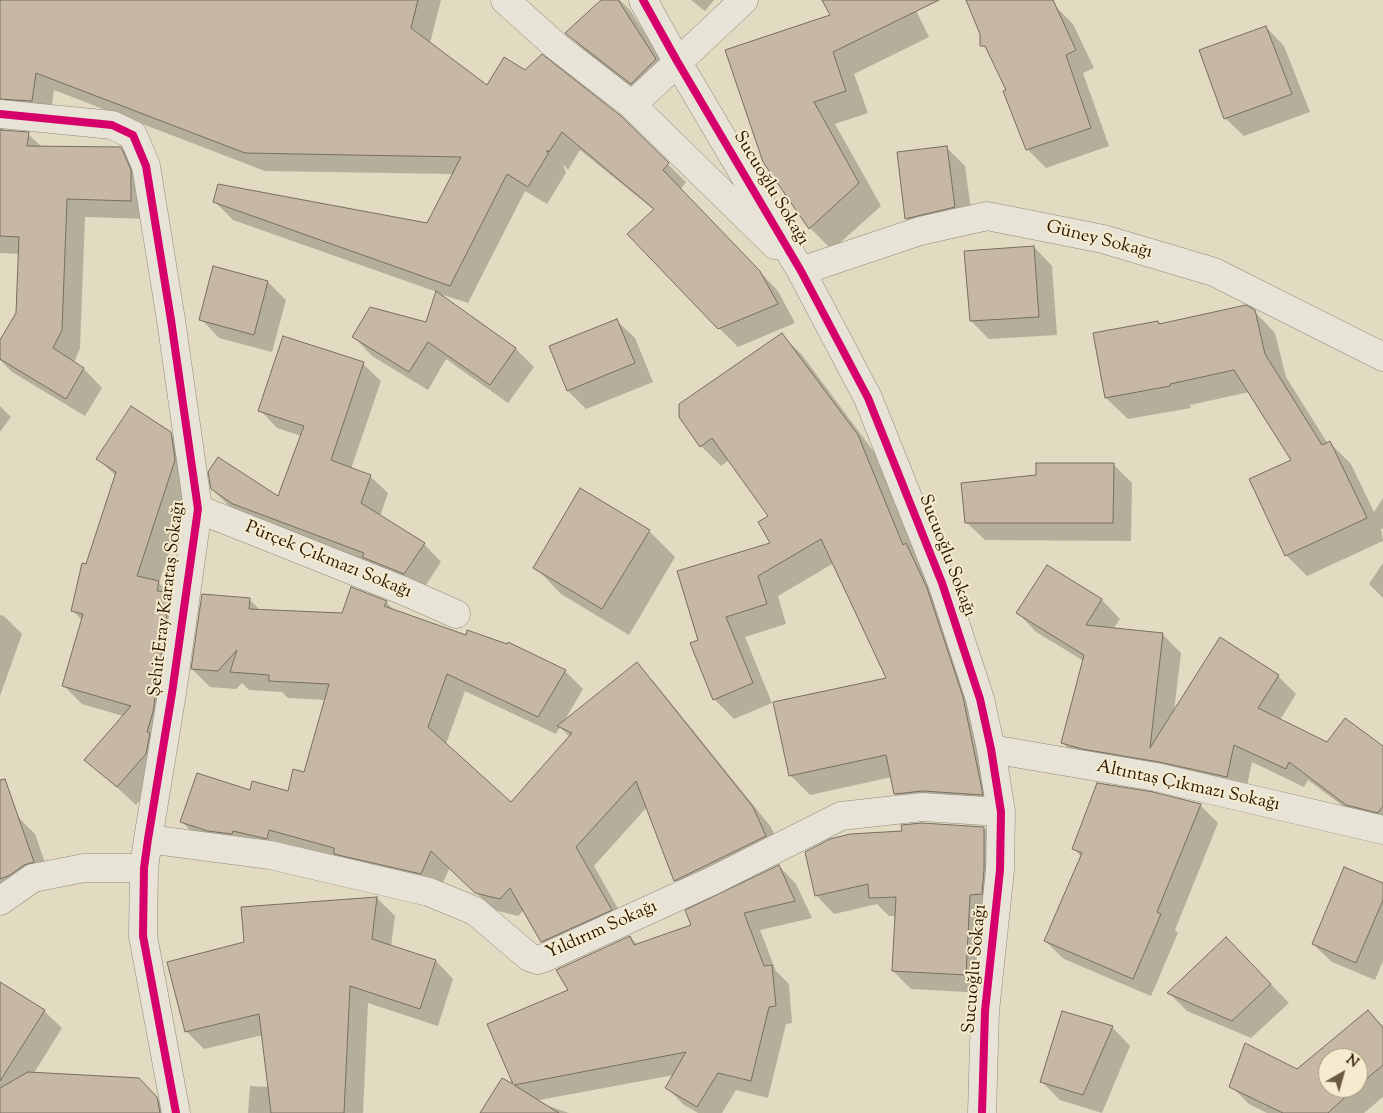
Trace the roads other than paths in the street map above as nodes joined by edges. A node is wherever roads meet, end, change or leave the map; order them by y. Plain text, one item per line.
1 (505, 0) edge
2 (643, 0) edge
3 (744, 0) edge
4 (677, 61) junction
5 (632, 105) junction
6 (0, 114) edge
7 (801, 271) junction
8 (1383, 357) edge
9 (198, 509) junction
10 (456, 614) dead end
11 (991, 749) junction
12 (1001, 812) junction
13 (1383, 830) edge
14 (148, 839) junction
15 (144, 868) junction
16 (0, 901) edge
17 (176, 1113) edge
18 (982, 1113) edge

1 - 5 street, Sucuoğlu Sokağı
2 - 4 street, Sucuoğlu Sokağı
3 - 4 street
4 - 5 street
4 - 7 street, Sucuoğlu Sokağı
5 - 7 street, Sucuoğlu Sokağı
6 - 9 street, Şehit Eray Karataş Sokağı
7 - 8 street, Güney Sokağı
7 - 11 street, Sucuoğlu Sokağı
9 - 10 street, Pürçek Çıkmazı Sokağı
9 - 14 street, Şehit Eray Karataş Sokağı
11 - 12 street, Sucuoğlu Sokağı
11 - 13 street, Altıntaş Çıkmazı Sokağı
12 - 14 street, Yıldırım Sokağı
12 - 18 street, Sucuoğlu Sokağı
14 - 15 street, Şehit Eray Karataş Sokağı
15 - 16 street
15 - 17 street, Şehit Eray Karataş Sokağı

